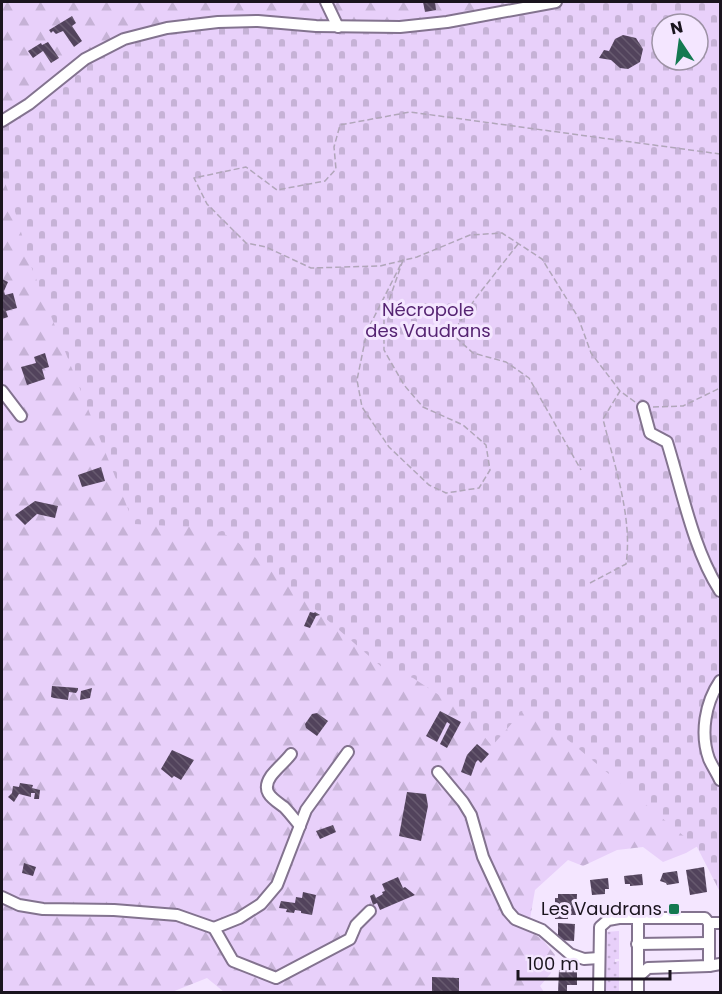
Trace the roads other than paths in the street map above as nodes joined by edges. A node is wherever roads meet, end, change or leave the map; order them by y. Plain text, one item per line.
1 (326, 2) edge
2 (556, 2) edge
3 (338, 27) junction
4 (2, 121) edge
5 (2, 391) edge
6 (643, 407) road end
7 (21, 416) dead end
8 (720, 591) edge
9 (720, 681) edge
10 (348, 752) dead end
11 (291, 754) dead end
12 (438, 772) dead end
13 (720, 780) edge
14 (300, 826) junction
15 (2, 897) edge
16 (370, 911) dead end
17 (638, 918) junction
18 (715, 923) edge
19 (214, 928) junction
20 (708, 943) junction
21 (638, 944) junction
22 (599, 958) junction
23 (715, 965) edge
24 (638, 977) junction
25 (599, 993) edge
26 (638, 993) edge

1 - 3 street
2 - 3 street
3 - 4 street
5 - 7 street
6 - 8 street
9 - 13 street
10 - 14 street
11 - 14 street
12 - 22 street
14 - 19 street
15 - 19 street
16 - 19 street
17 - 18 street
17 - 21 street
17 - 22 street
18 - 20 street
20 - 21 street
20 - 23 street
21 - 24 street
22 - 25 street
23 - 24 street
24 - 26 street

